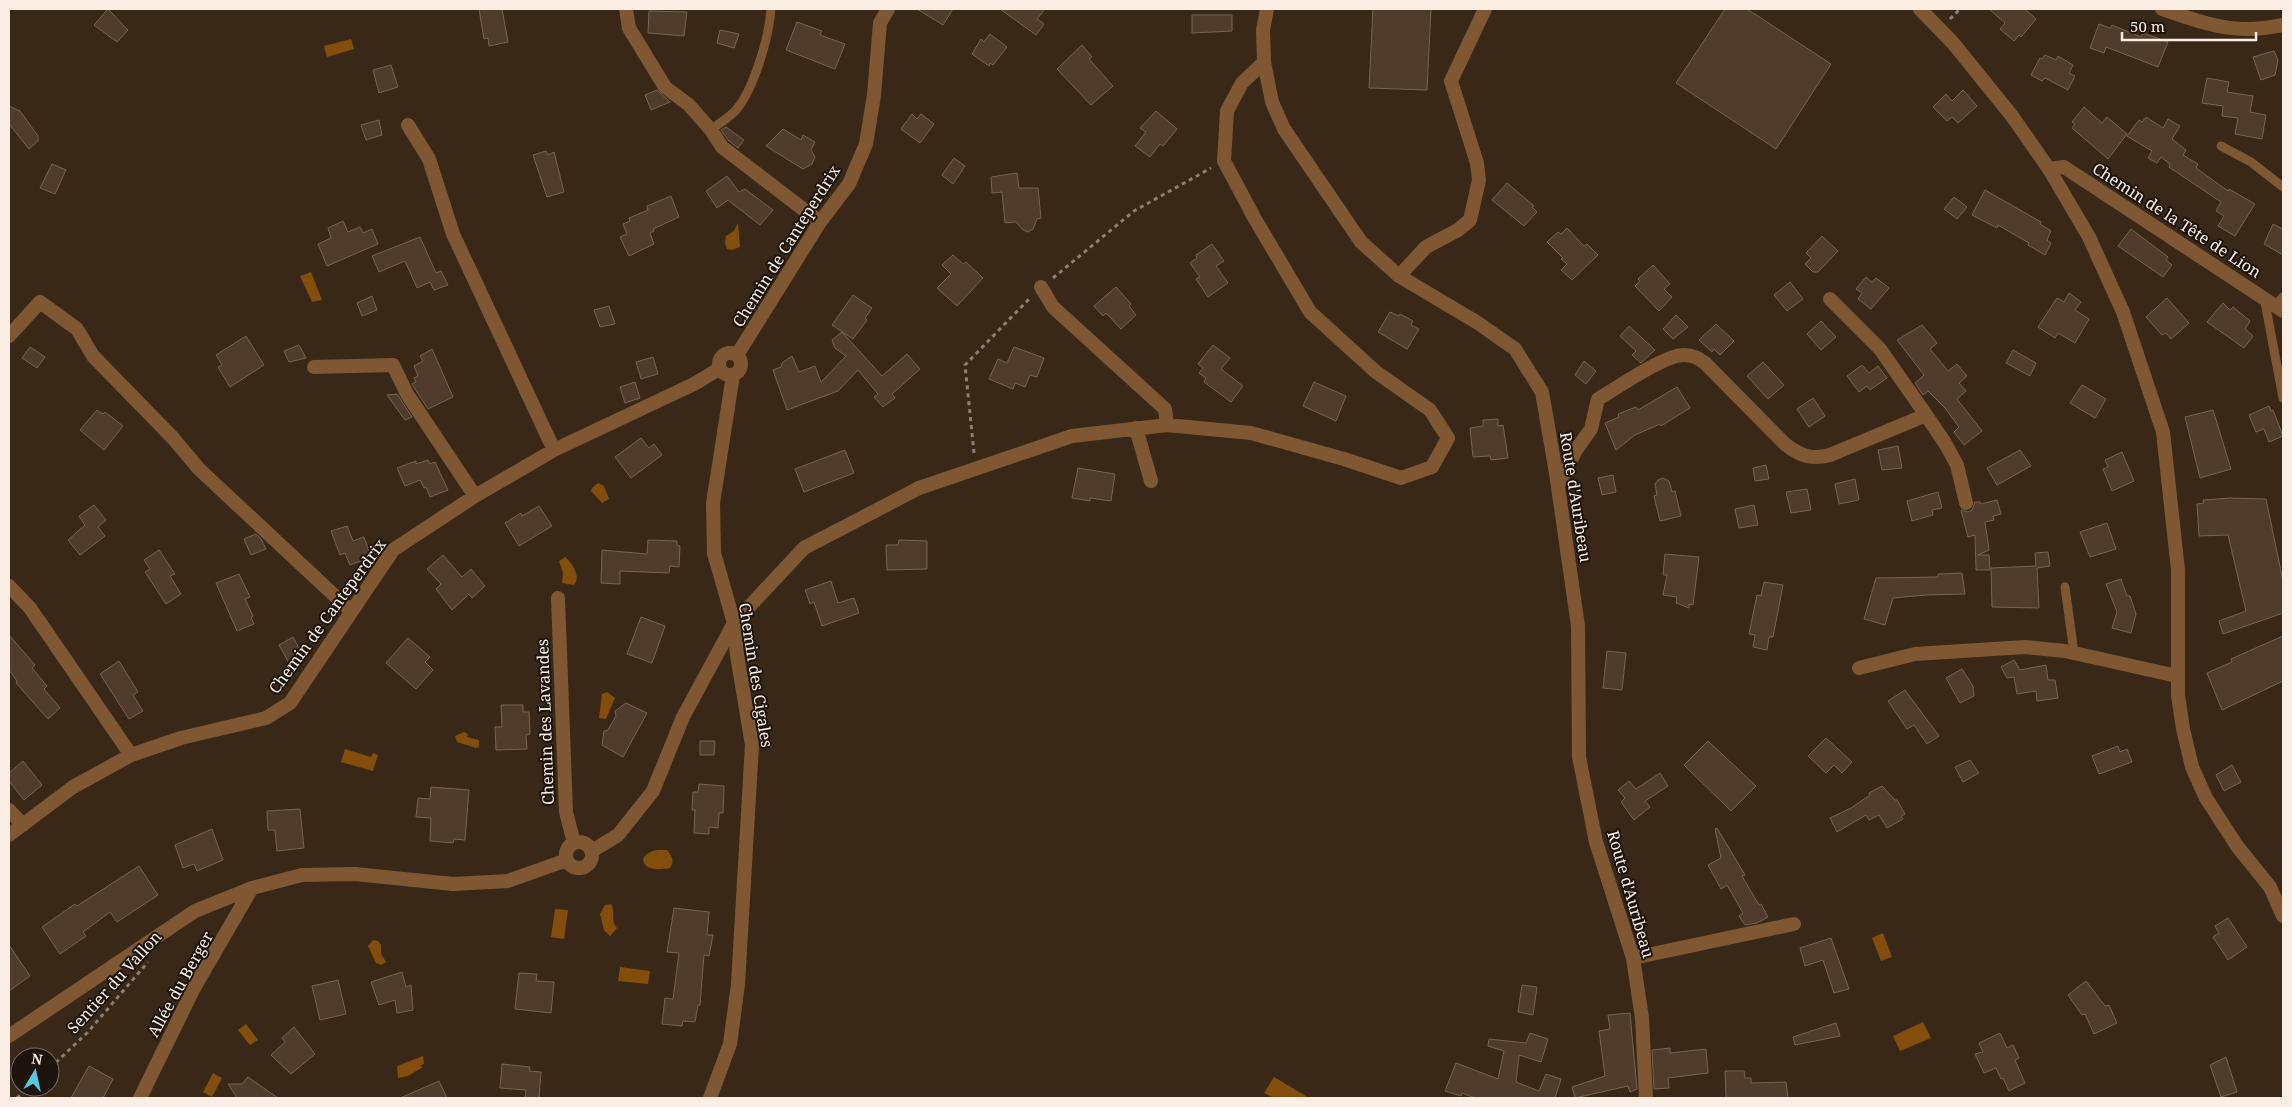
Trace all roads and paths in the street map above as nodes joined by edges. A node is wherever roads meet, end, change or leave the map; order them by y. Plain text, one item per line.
1 (626, 9) edge
2 (771, 9) edge
3 (888, 9) edge
4 (1267, 9) edge
5 (1485, 9) edge
6 (1920, 9) edge
7 (2162, 9) edge
8 (2283, 25) edge
9 (1264, 62) junction
10 (408, 125) dead end
11 (711, 130) junction
12 (2221, 146) dead end
13 (2049, 169) junction
14 (2283, 187) edge
15 (820, 222) junction
16 (1399, 276) junction
17 (1041, 288) dead end
18 (2264, 297) junction
19 (1830, 299) dead end
20 (2281, 304) edge
21 (9, 336) edge
22 (737, 355) junction
23 (314, 367) dead end
24 (720, 368) junction
25 (733, 375) junction
26 (2283, 398) edge
27 (1926, 415) junction
28 (1167, 425) junction
29 (1136, 428) junction
30 (554, 450) junction
31 (1151, 481) dead end
32 (1558, 485) junction
33 (475, 496) junction
34 (1966, 503) dead end
35 (9, 586) edge
36 (2065, 587) dead end
37 (558, 598) dead end
38 (351, 612) junction
39 (734, 623) junction
40 (2074, 653) junction
41 (1859, 668) dead end
42 (2177, 676) junction
43 (131, 755) junction
44 (9, 810) edge
45 (23, 825) junction
46 (9, 835) edge
47 (574, 843) junction
48 (592, 851) junction
49 (567, 860) junction
50 (252, 888) junction
51 (2283, 916) edge
52 (1794, 924) dead end
53 (1632, 958) junction
54 (149, 961) dead end
55 (9, 1036) edge
56 (60, 1058) edge
57 (140, 1098) edge
58 (710, 1098) edge
59 (1646, 1098) edge

1 - 11 street
2 - 11 lane
3 - 15 street, Chemin de Canteperdrix
4 - 9 street, Route d'Auribeau
5 - 16 street
6 - 13 street
7 - 8 street
9 - 16 street, Route d'Auribeau
9 - 28 street
10 - 30 street
11 - 15 street
12 - 14 lane
13 - 18 street, Chemin de la Tête de Lion
13 - 42 street
15 - 22 street, Chemin de Canteperdrix
16 - 32 street, Route d'Auribeau
17 - 28 street
18 - 20 street, Chemin de la Tête de Lion
18 - 26 lane
19 - 27 street
21 - 38 street
22 - 24 street, Chemin de Canteperdrix
22 - 25 street, Chemin de Canteperdrix
23 - 33 street
24 - 25 street
24 - 30 street, Chemin de Canteperdrix
25 - 39 street, Chemin des Cigales
27 - 32 street
27 - 34 street
28 - 29 street
29 - 31 street
29 - 39 street
30 - 33 street, Chemin de Canteperdrix
32 - 53 street, Route d'Auribeau
33 - 38 street, Chemin de Canteperdrix
35 - 43 street
36 - 40 lane
37 - 47 street, Chemin des Lavandes
38 - 43 street, Chemin de Canteperdrix
39 - 48 street
39 - 58 street, Chemin des Cigales
40 - 41 street
40 - 42 street
42 - 51 street
43 - 45 street, Chemin de Canteperdrix
44 - 45 street
45 - 46 street, Chemin de Canteperdrix
47 - 48 street
47 - 49 street
48 - 49 street
49 - 50 street
50 - 55 street
50 - 57 street, Allée du Berger
52 - 53 street
53 - 59 street, Route d'Auribeau
54 - 56 path, Sentier du Vallon

